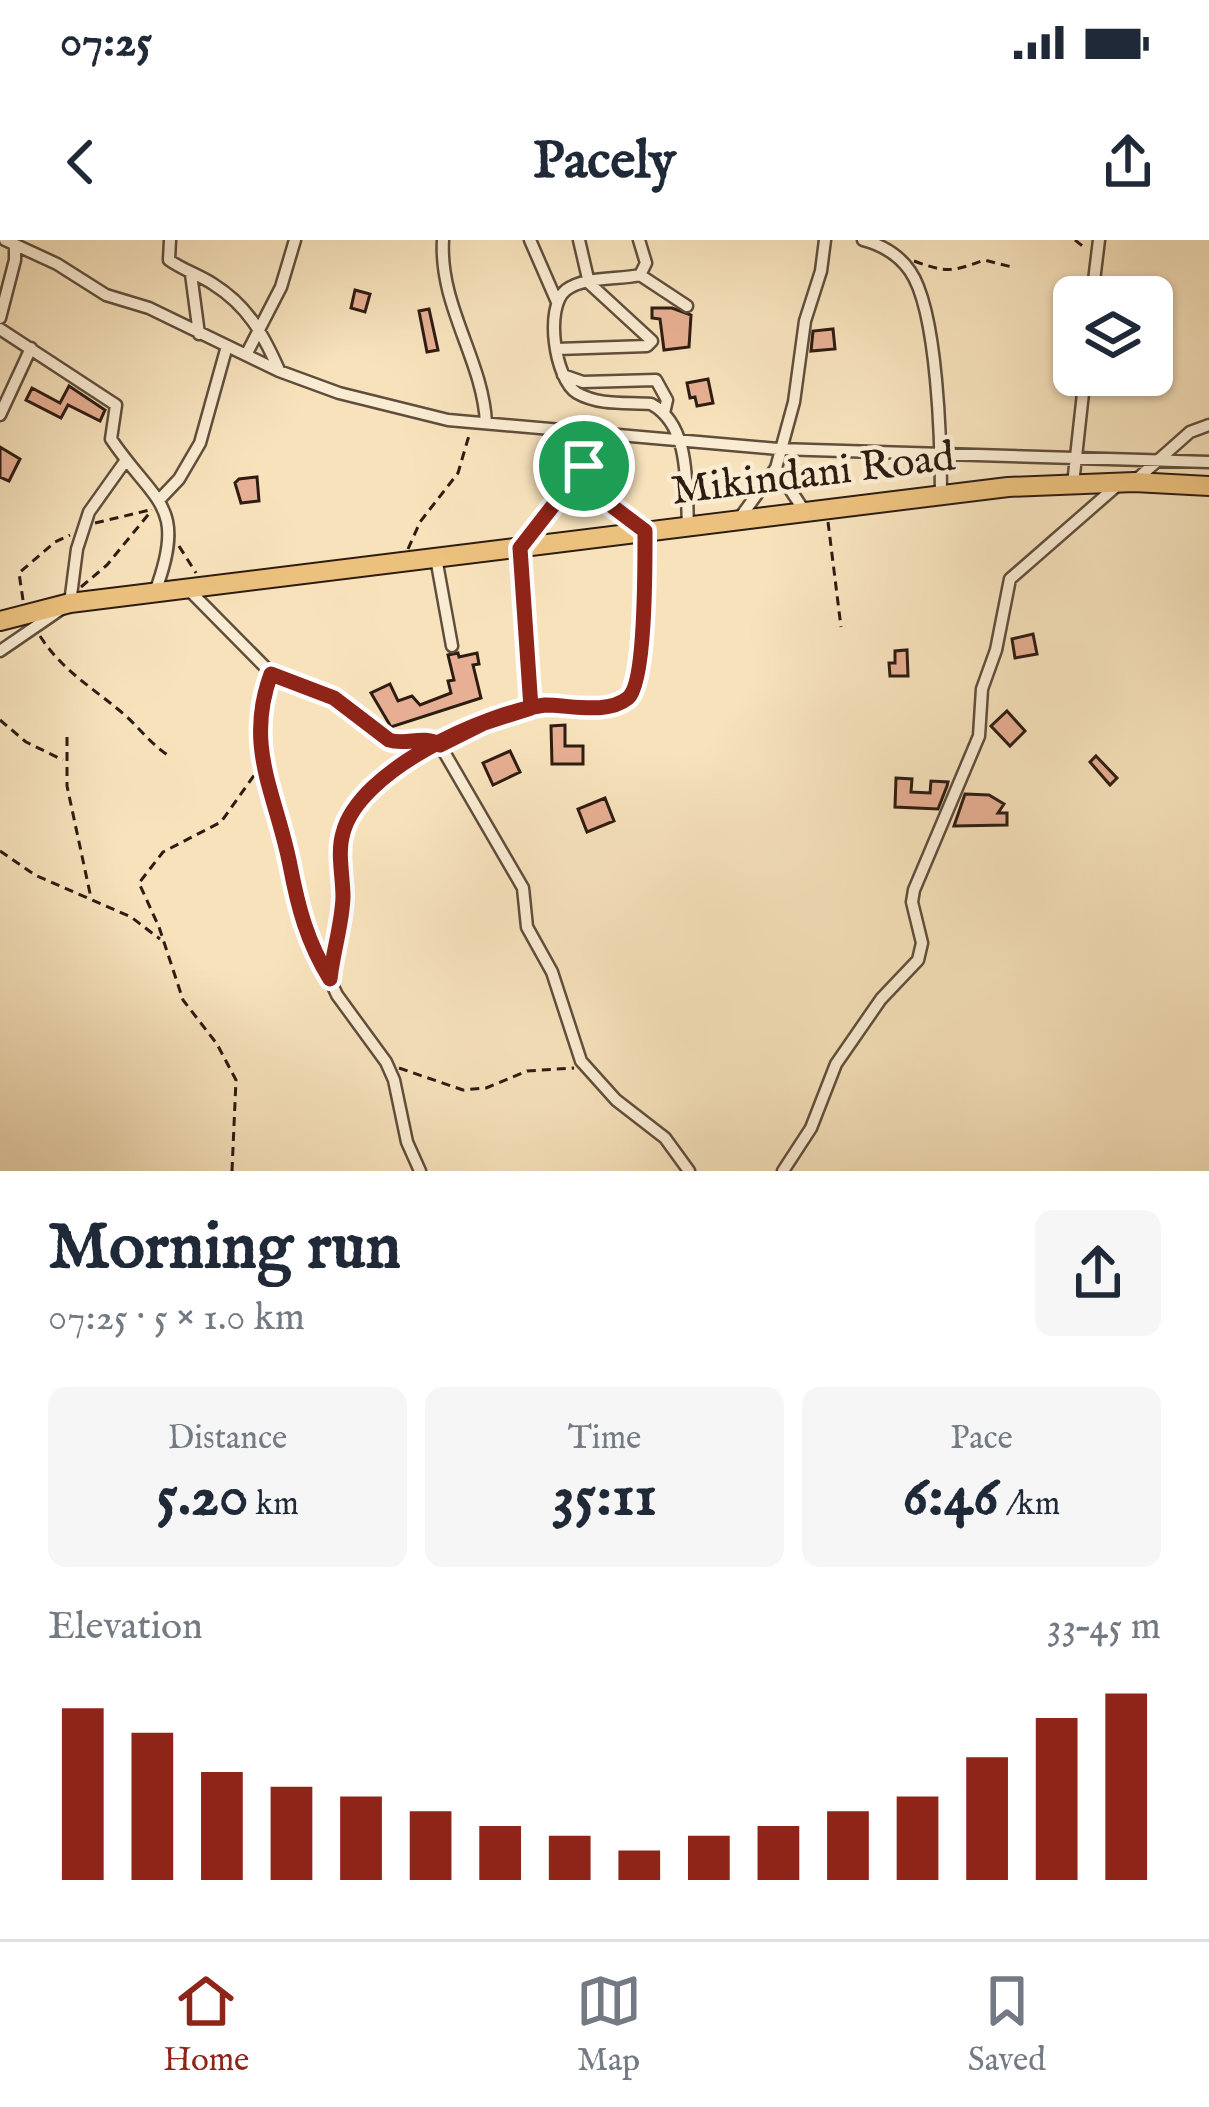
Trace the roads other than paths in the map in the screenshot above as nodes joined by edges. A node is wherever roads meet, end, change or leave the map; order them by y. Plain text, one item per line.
1 (170, 240) edge
2 (295, 240) edge
3 (443, 240) edge
4 (530, 240) edge
5 (579, 240) edge
6 (639, 240) edge
7 (825, 240) edge
8 (863, 240) edge
9 (1099, 240) edge
10 (10, 243) edge
11 (191, 274) junction
12 (640, 274) junction
13 (1095, 276) edge
14 (589, 283) junction
15 (556, 302) junction
16 (687, 306) dead end
17 (0, 318) edge
18 (0, 329) edge
19 (261, 329) junction
20 (199, 334) junction
21 (227, 346) junction
22 (31, 348) junction
23 (557, 349) junction
24 (246, 355) junction
25 (279, 371) junction
26 (563, 375) junction
27 (1083, 396) edge
28 (664, 413) junction
29 (0, 415) edge
30 (480, 422) junction
31 (1209, 425) edge
32 (678, 438) junction
33 (778, 448) junction
34 (940, 452) junction
35 (1078, 456) junction
36 (127, 460) junction
37 (1157, 462) junction
38 (1209, 462) edge
39 (776, 468) junction
40 (1127, 482) junction
41 (1073, 484) junction
42 (1209, 486) edge
43 (941, 497) junction
44 (156, 504) junction
45 (816, 514) junction
46 (737, 521) junction
47 (688, 526) junction
48 (645, 531) junction
49 (520, 548) junction
50 (436, 558) junction
51 (196, 588) junction
52 (155, 593) junction
53 (71, 598) junction
54 (0, 621) edge
55 (30, 621) junction
56 (452, 646) dead end
57 (0, 651) edge
58 (271, 674) junction
59 (531, 708) junction
60 (440, 745) junction
61 (330, 979) junction
62 (420, 1171) edge
63 (688, 1171) edge
64 (783, 1171) edge

1 - 11 street
2 - 19 street
3 - 30 street
4 - 15 street
5 - 14 street
6 - 12 street
7 - 33 street
8 - 34 street
9 - 13 street
10 - 17 street
10 - 20 street
11 - 19 street
11 - 20 street
12 - 14 street
12 - 16 street
14 - 15 street
14 - 23 street
15 - 23 street
18 - 22 street
19 - 24 street
19 - 25 street
20 - 21 street
21 - 24 street
21 - 44 street
22 - 29 street
22 - 36 street
23 - 26 street
24 - 25 street
25 - 30 street
26 - 28 street
26 - 28 street
27 - 35 street
28 - 32 street
30 - 32 street
31 - 37 street
32 - 33 street
32 - 47 street
33 - 34 street
33 - 39 street
34 - 35 street
34 - 43 street
35 - 37 street
35 - 41 street
36 - 44 street
36 - 53 street
37 - 38 street
37 - 40 street
39 - 45 street
39 - 46 street
40 - 41 highway, Mikindani Road
40 - 42 highway, Mikindani Road
40 - 64 street
41 - 43 highway, Mikindani Road
43 - 45 highway, Mikindani Road
44 - 52 street
45 - 46 highway, Mikindani Road
46 - 47 highway, Mikindani Road
47 - 48 highway, Mikindani Road
48 - 49 highway, Mikindani Road
48 - 59 street
49 - 50 highway, Mikindani Road
49 - 59 street
50 - 51 highway, Mikindani Road
50 - 56 street
51 - 52 highway, Mikindani Road
51 - 58 street
52 - 53 highway, Mikindani Road
53 - 55 highway, Mikindani Road
54 - 55 highway, Mikindani Road
55 - 57 street
58 - 60 street
58 - 61 street
59 - 60 street
60 - 61 street
60 - 63 street
61 - 62 street

